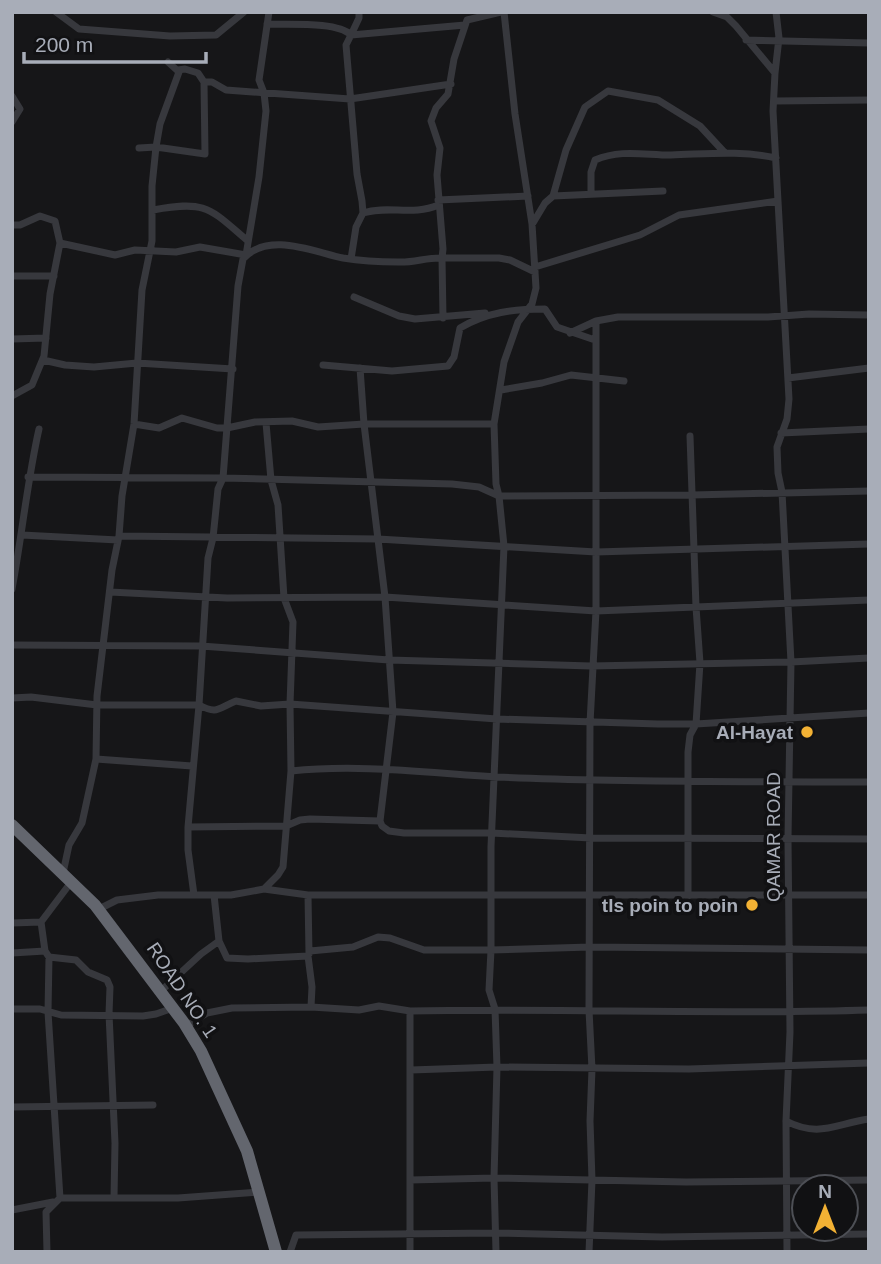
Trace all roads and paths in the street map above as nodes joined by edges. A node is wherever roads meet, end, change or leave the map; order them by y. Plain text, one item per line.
1 (56, 12) edge
2 (244, 12) edge
3 (269, 12) edge
4 (359, 12) edge
5 (502, 12) edge
6 (713, 12) edge
7 (776, 12) edge
8 (267, 24) junction
9 (465, 25) junction
10 (351, 35) junction
11 (747, 40) junction
12 (778, 42) junction
13 (869, 43) edge
14 (168, 62) dead end
15 (178, 71) junction
16 (775, 73) junction
17 (204, 82) junction
18 (452, 84) junction
19 (264, 93) junction
20 (12, 96) edge
21 (350, 100) junction
22 (775, 100) junction
23 (869, 100) edge
24 (12, 122) edge
25 (156, 147) junction
26 (139, 148) dead end
27 (726, 153) junction
28 (776, 158) junction
29 (663, 191) dead end
30 (591, 193) junction
31 (528, 196) junction
32 (553, 196) junction
33 (778, 201) junction
34 (438, 202) junction
35 (153, 210) junction
36 (363, 213) junction
37 (533, 224) junction
38 (12, 225) edge
39 (248, 241) junction
40 (60, 243) junction
41 (151, 251) junction
42 (246, 255) junction
43 (442, 258) junction
44 (351, 259) junction
45 (535, 270) junction
46 (12, 276) edge
47 (54, 276) junction
48 (354, 297) dead end
49 (526, 310) junction
50 (492, 313) junction
51 (869, 315) edge
52 (785, 316) junction
53 (443, 318) junction
54 (596, 321) junction
55 (570, 333) junction
56 (46, 338) junction
57 (12, 339) edge
58 (596, 340) junction
59 (43, 360) junction
60 (137, 363) junction
61 (323, 365) dead end
62 (360, 368) junction
63 (869, 368) edge
64 (233, 369) junction
65 (594, 376) junction
66 (788, 379) junction
67 (624, 381) dead end
68 (501, 390) junction
69 (12, 396) edge
70 (266, 423) junction
71 (134, 424) junction
72 (364, 424) junction
73 (494, 424) junction
74 (227, 428) junction
75 (39, 429) dead end
76 (869, 429) edge
77 (781, 433) junction
78 (690, 436) dead end
79 (29, 477) junction
80 (126, 478) junction
81 (223, 478) junction
82 (271, 480) junction
83 (372, 483) junction
84 (869, 491) edge
85 (782, 492) junction
86 (596, 495) junction
87 (692, 495) junction
88 (499, 496) junction
89 (22, 535) junction
90 (119, 538) junction
91 (213, 538) junction
92 (281, 538) junction
93 (378, 538) junction
94 (869, 544) edge
95 (504, 546) junction
96 (784, 547) junction
97 (693, 550) junction
98 (596, 552) junction
99 (12, 589) edge
100 (110, 592) junction
101 (206, 596) junction
102 (385, 597) junction
103 (284, 598) junction
104 (869, 600) edge
105 (788, 604) junction
106 (502, 606) junction
107 (695, 607) junction
108 (596, 611) junction
109 (12, 645) edge
110 (201, 646) junction
111 (103, 647) junction
112 (291, 654) junction
113 (869, 658) edge
114 (389, 660) junction
115 (791, 662) junction
116 (500, 663) junction
117 (700, 663) junction
118 (592, 666) junction
119 (12, 698) edge
120 (290, 704) junction
121 (97, 705) junction
122 (199, 705) junction
123 (393, 712) junction
124 (869, 713) edge
125 (790, 716) junction
126 (497, 719) junction
127 (590, 723) junction
128 (696, 724) junction
129 (96, 759) junction
130 (192, 765) junction
131 (386, 768) junction
132 (291, 771) junction
133 (495, 777) junction
134 (591, 780) junction
135 (789, 782) junction
136 (869, 782) edge
137 (690, 783) junction
138 (380, 821) junction
139 (13, 826) edge
140 (286, 826) junction
141 (188, 827) junction
142 (492, 833) junction
143 (592, 838) junction
144 (788, 838) junction
145 (689, 839) junction
146 (869, 839) edge
147 (68, 877) junction
148 (264, 889) junction
149 (194, 895) junction
150 (214, 895) junction
151 (307, 895) junction
152 (491, 895) junction
153 (869, 895) edge
154 (590, 896) junction
155 (688, 896) junction
156 (789, 897) junction
157 (99, 909) junction
158 (41, 922) junction
159 (12, 923) edge
160 (219, 941) junction
161 (590, 947) junction
162 (491, 950) junction
163 (869, 950) edge
164 (789, 951) junction
165 (12, 953) edge
166 (309, 953) junction
167 (47, 954) junction
168 (161, 991) junction
169 (311, 1007) junction
170 (173, 1008) junction
171 (12, 1009) edge
172 (495, 1009) junction
173 (589, 1010) junction
174 (869, 1010) edge
175 (410, 1011) junction
176 (48, 1012) junction
177 (790, 1013) junction
178 (109, 1014) junction
179 (186, 1026) junction
180 (869, 1063) edge
181 (788, 1067) junction
182 (497, 1068) junction
183 (592, 1069) junction
184 (411, 1070) junction
185 (153, 1105) dead end
186 (54, 1106) junction
187 (114, 1106) junction
188 (12, 1107) edge
189 (869, 1119) edge
190 (786, 1121) junction
191 (494, 1178) junction
192 (786, 1179) junction
193 (410, 1180) junction
194 (592, 1180) junction
195 (869, 1180) edge
196 (260, 1192) junction
197 (114, 1198) junction
198 (59, 1199) junction
199 (12, 1210) edge
200 (495, 1233) junction
201 (869, 1234) edge
202 (410, 1235) junction
203 (589, 1235) junction
204 (787, 1237) junction
205 (47, 1252) edge
206 (276, 1252) edge
207 (290, 1252) edge
208 (410, 1252) edge
209 (496, 1252) edge
210 (589, 1252) edge
211 (787, 1252) edge

1 - 2 street
3 - 8 street
4 - 10 street
5 - 9 street
5 - 31 street
6 - 11 street
7 - 12 street
8 - 10 street
8 - 19 street
9 - 10 street
9 - 18 street
10 - 21 street
11 - 12 street
11 - 16 street
12 - 13 street
12 - 16 street
14 - 15 street
15 - 17 street
15 - 25 street
16 - 22 street
17 - 19 street
17 - 25 street
18 - 21 street
18 - 34 street
19 - 21 street
19 - 39 street
20 - 24 street
21 - 36 street
22 - 23 street
22 - 28 street
25 - 26 street
25 - 35 street
27 - 28 street
27 - 30 street
27 - 32 street
28 - 33 street
29 - 30 street
30 - 32 street
31 - 34 street
31 - 37 street
32 - 37 street
33 - 45 street
33 - 52 street
34 - 36 street
34 - 43 street
35 - 39 street
35 - 41 street
36 - 44 street
37 - 45 street
38 - 40 street
39 - 42 street
40 - 41 street
40 - 47 street
41 - 42 street
41 - 60 street
42 - 44 street
42 - 64 street
43 - 44 street
43 - 45 street
43 - 53 street
45 - 49 street
46 - 47 street
47 - 56 street
48 - 53 street
49 - 50 street
49 - 55 street
49 - 68 street
50 - 53 street
50 - 62 street
51 - 52 street
52 - 54 street
52 - 66 street
54 - 55 street
54 - 58 street
55 - 58 street
56 - 57 street
56 - 59 street
58 - 65 street
59 - 60 street
59 - 69 street
60 - 64 street
60 - 71 street
61 - 62 street
62 - 72 street
63 - 66 street
64 - 74 street
65 - 67 street
65 - 68 street
65 - 86 street
66 - 77 street, QAMAR ROAD
68 - 73 street
70 - 72 street
70 - 74 street
70 - 82 street
71 - 74 street
71 - 80 street
72 - 73 street
72 - 83 street
73 - 88 street
74 - 81 street
75 - 79 street
76 - 77 street
77 - 85 street, QAMAR ROAD
78 - 87 street
79 - 80 street
79 - 89 street
80 - 81 street
80 - 90 street
81 - 82 street
81 - 91 street
82 - 83 street
82 - 92 street
83 - 88 street
83 - 93 street
84 - 85 street
85 - 87 street
85 - 96 street, QAMAR ROAD
86 - 87 street
86 - 88 street
86 - 98 street
87 - 97 street
88 - 95 street
89 - 90 street
89 - 99 street
90 - 91 street
90 - 100 street
91 - 92 street
91 - 101 street
92 - 93 street
92 - 103 street
93 - 95 street
93 - 102 street
94 - 96 street
95 - 98 street
95 - 106 street
96 - 97 street
96 - 105 street, QAMAR ROAD
97 - 98 street
97 - 107 street
98 - 108 street
100 - 101 street
100 - 111 street
101 - 103 street
101 - 110 street
102 - 103 street
102 - 106 street
102 - 114 street
103 - 112 street
104 - 105 street
105 - 107 street
105 - 115 street, QAMAR ROAD
106 - 108 street
106 - 116 street
107 - 108 street
107 - 117 street
108 - 118 street
109 - 111 street
110 - 111 street
110 - 112 street
110 - 122 street
111 - 121 street
112 - 114 street
112 - 120 street
113 - 115 street
114 - 116 street
114 - 123 street
115 - 117 street
115 - 125 street, QAMAR ROAD
116 - 118 street
116 - 126 street
117 - 118 street
117 - 128 street
118 - 127 street
119 - 121 street
120 - 122 street
120 - 123 street
120 - 132 street
121 - 122 street
121 - 129 street
122 - 130 street
123 - 126 street
123 - 131 street
124 - 125 street
125 - 128 street
125 - 135 street, QAMAR ROAD
126 - 127 street
126 - 133 street
127 - 128 street
127 - 134 street
128 - 137 street
129 - 130 street
129 - 147 street
130 - 141 street
131 - 132 street
131 - 133 street
131 - 138 street
132 - 140 street
133 - 134 street
133 - 142 street
134 - 137 street
134 - 143 street
135 - 136 street
135 - 137 street
135 - 144 street, QAMAR ROAD
137 - 145 street
138 - 140 street
138 - 142 street
139 - 147 highway, ROAD NO. 1
140 - 141 street
140 - 148 street
141 - 149 street
142 - 143 street
142 - 152 street
143 - 145 street
143 - 154 street
144 - 145 street
144 - 146 street
144 - 156 street, QAMAR ROAD
145 - 155 street
147 - 157 highway, ROAD NO. 1
147 - 158 street
148 - 150 street
148 - 151 street
149 - 150 street
149 - 157 street
150 - 160 street
151 - 152 street
151 - 166 street
152 - 154 street
152 - 162 street
153 - 156 street
154 - 155 street
154 - 161 street
155 - 156 street
156 - 164 street, QAMAR ROAD
157 - 168 highway, ROAD NO. 1
158 - 159 street
158 - 167 street
160 - 166 street
160 - 168 street
161 - 162 street
161 - 164 street
161 - 173 street
162 - 166 street
162 - 172 street
163 - 164 street
164 - 177 street, QAMAR ROAD
165 - 167 street
166 - 169 street
167 - 176 street
167 - 178 street
168 - 170 highway, ROAD NO. 1
169 - 175 street
169 - 179 street
170 - 178 street
170 - 179 highway, ROAD NO. 1
171 - 176 street
172 - 173 street
172 - 175 street
172 - 182 street
173 - 177 street
173 - 183 street
174 - 177 street
175 - 184 street
176 - 178 street
176 - 186 street
177 - 181 street, QAMAR ROAD
178 - 187 street
179 - 196 highway, ROAD NO. 1
180 - 181 street
181 - 183 street
181 - 190 street, QAMAR ROAD
182 - 183 street
182 - 184 street
182 - 191 street
183 - 194 street
184 - 193 street
185 - 187 street
186 - 187 street
186 - 188 street
186 - 198 street
187 - 197 street
189 - 190 street
190 - 192 street, QAMAR ROAD
191 - 193 street
191 - 194 street
191 - 200 street
192 - 194 street
192 - 195 street
192 - 204 street, QAMAR ROAD
193 - 202 street
194 - 203 street
196 - 197 street
196 - 206 highway, ROAD NO. 1
197 - 198 street
198 - 199 street
198 - 205 street
200 - 202 street
200 - 203 street
200 - 209 street
201 - 204 street
202 - 207 street
202 - 208 street
203 - 204 street
203 - 210 street
204 - 211 street, QAMAR ROAD

